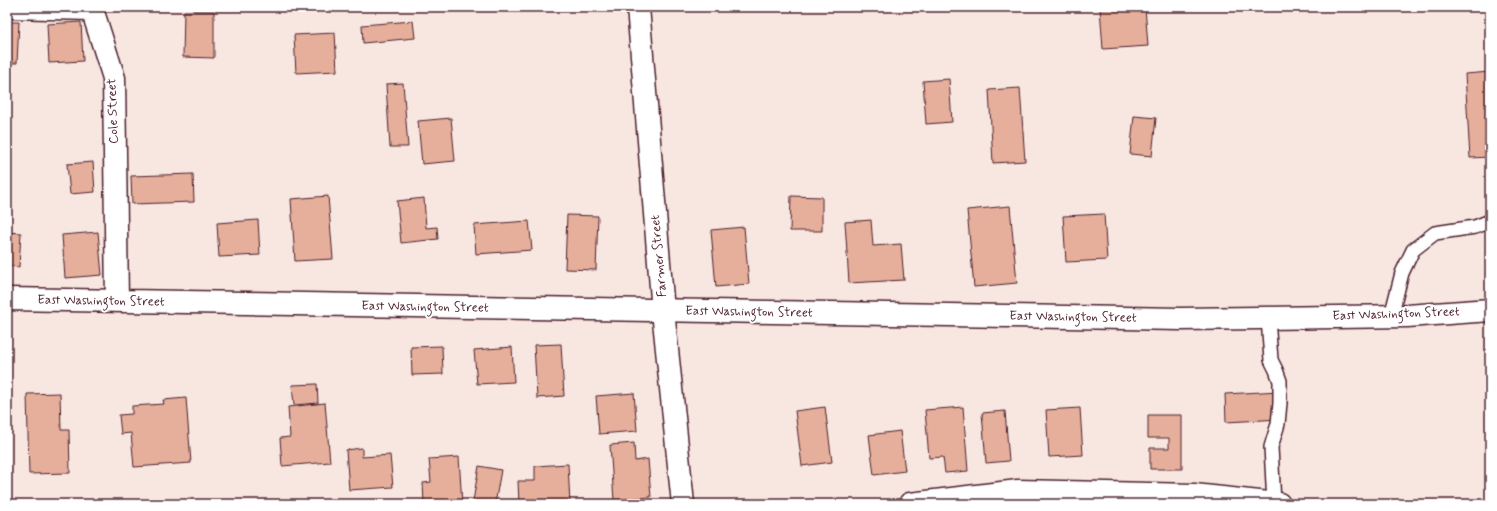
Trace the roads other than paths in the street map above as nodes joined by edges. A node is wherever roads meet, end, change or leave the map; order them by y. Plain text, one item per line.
1 (7, 7) edge
2 (638, 7) edge
3 (1490, 221) edge
4 (7, 299) edge
5 (117, 301) junction
6 (1490, 310) edge
7 (663, 311) junction
8 (1391, 316) junction
9 (1268, 318) junction
10 (683, 504) edge
11 (910, 504) edge
12 (1276, 504) edge

1 - 5 street, Cole Street
2 - 7 street, Farmer Street
3 - 8 lane
4 - 5 street, East Washington Street
5 - 7 street, East Washington Street
6 - 8 street, East Washington Street
7 - 9 street, East Washington Street
7 - 10 street, Farmer Street
8 - 9 street, East Washington Street
9 - 12 lane
11 - 12 street

